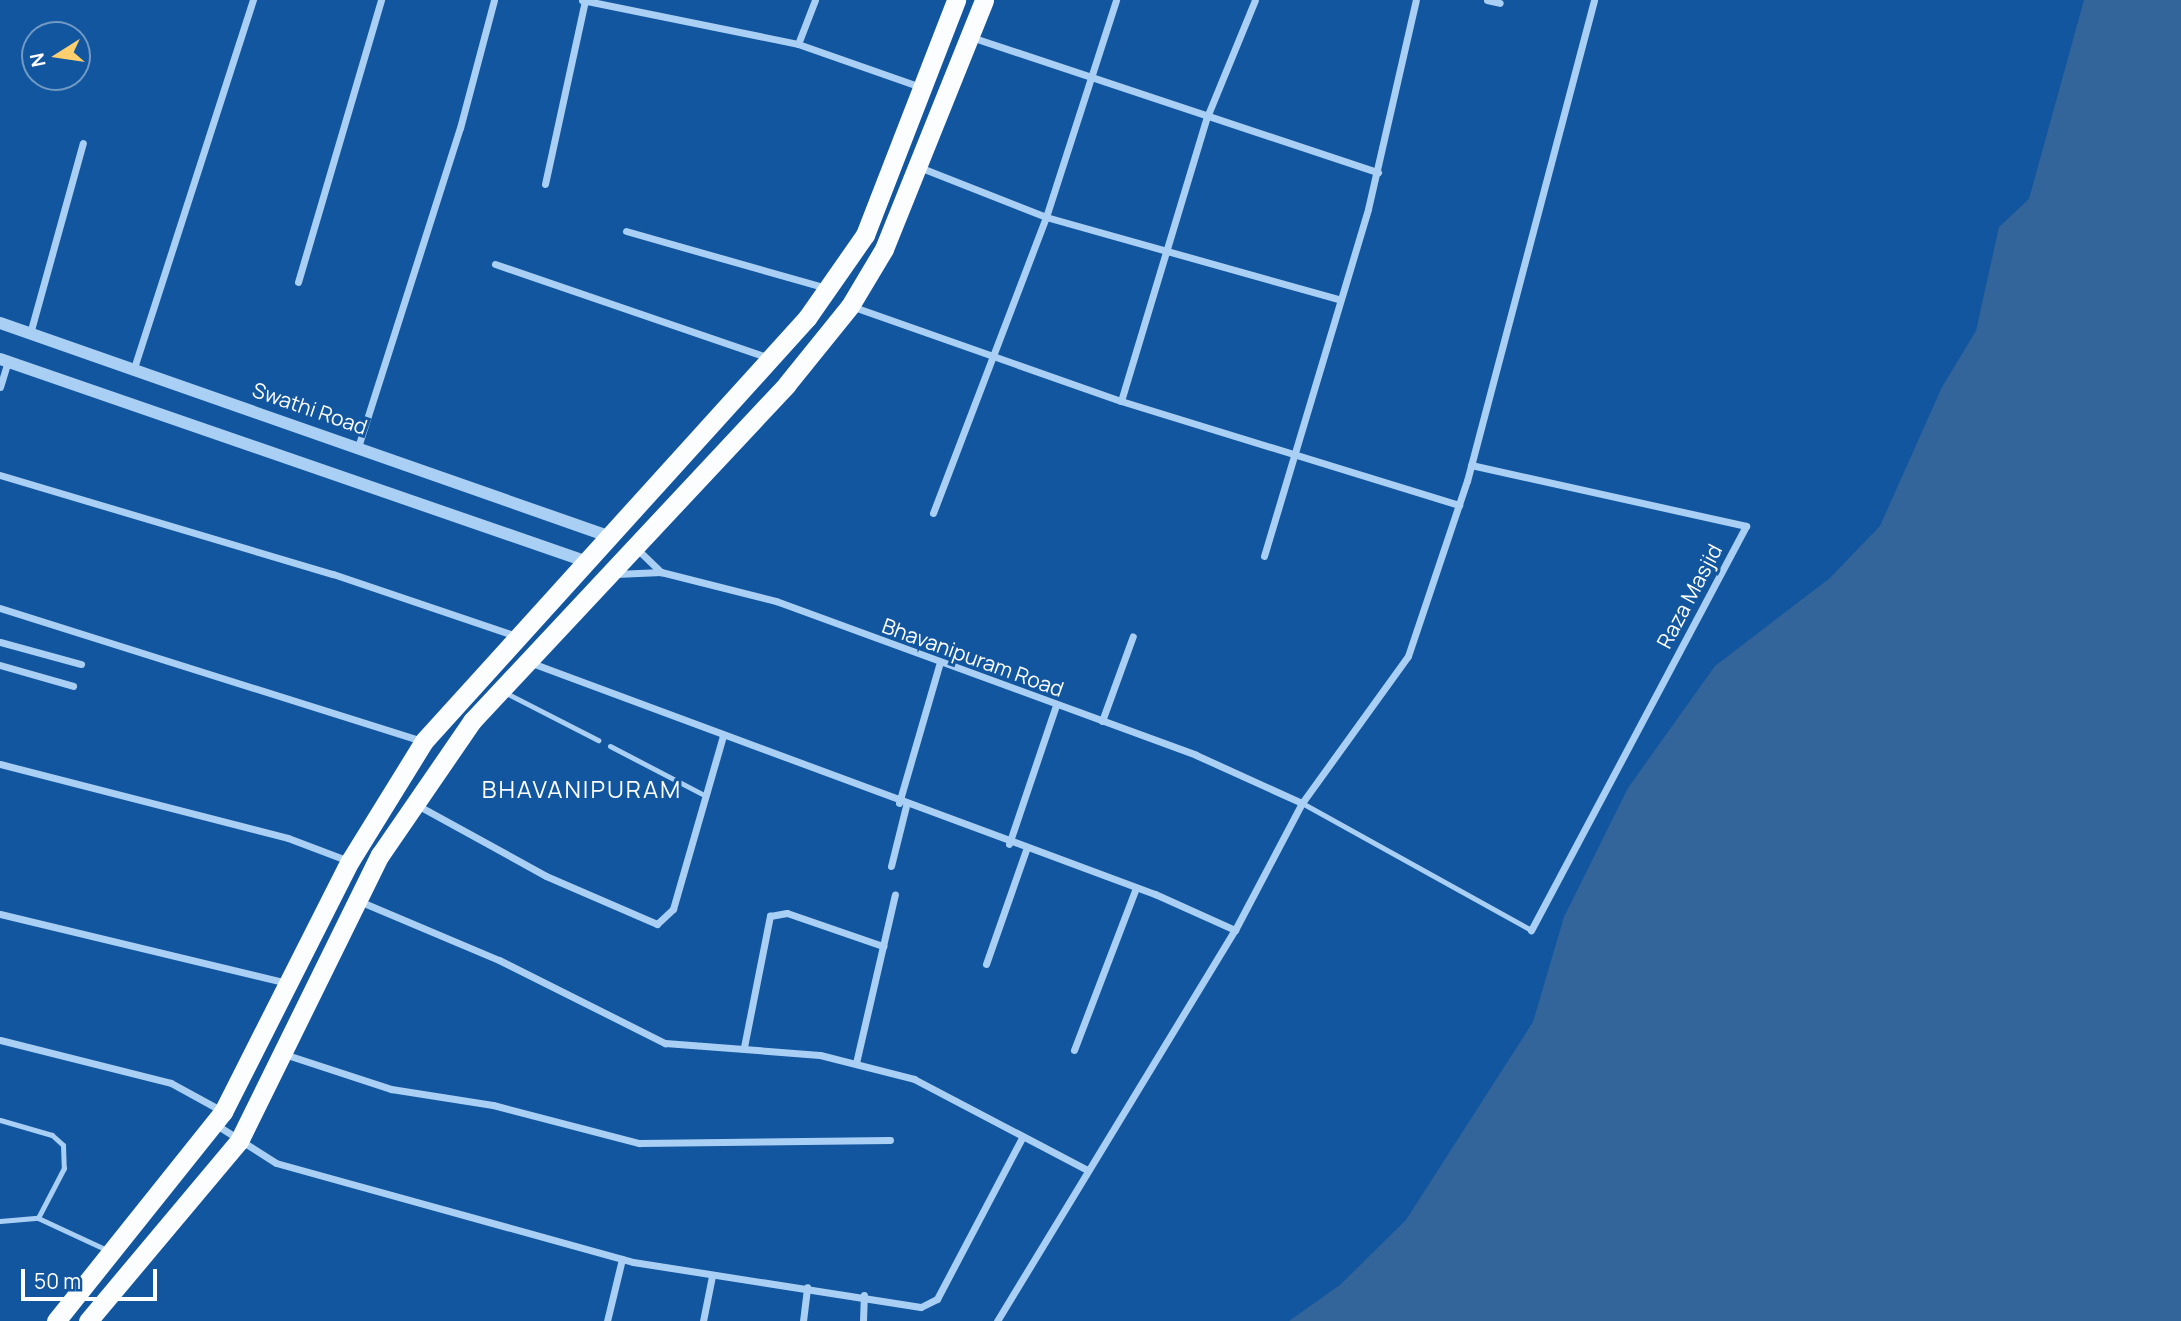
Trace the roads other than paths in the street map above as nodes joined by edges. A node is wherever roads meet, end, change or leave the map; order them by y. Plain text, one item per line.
1 (253, 0) edge
2 (381, 0) edge
3 (494, 0) edge
4 (815, 0) edge
5 (956, 0) edge
6 (984, 0) edge
7 (1116, 0) edge
8 (1255, 0) edge
9 (1416, 0) edge
10 (1487, 0) edge
11 (1594, 0) edge
12 (583, 1) edge
13 (1500, 3) dead end
14 (970, 37) junction
15 (799, 44) junction
16 (1089, 75) junction
17 (921, 87) junction
18 (1208, 117) junction
19 (83, 143) dead end
20 (919, 167) junction
21 (1378, 172) junction
22 (545, 184) dead end
23 (1046, 217) junction
24 (626, 231) dead end
25 (1169, 254) junction
26 (495, 264) dead end
27 (298, 282) dead end
28 (827, 288) junction
29 (1336, 299) junction
30 (850, 306) junction
31 (0, 323) edge
32 (31, 330) junction
33 (996, 357) junction
34 (769, 359) junction
35 (4, 360) edge
36 (134, 368) junction
37 (0, 387) edge
38 (1121, 401) junction
39 (359, 444) junction
40 (1292, 454) junction
41 (1471, 465) junction
42 (0, 475) edge
43 (1459, 505) junction
44 (933, 513) dead end
45 (606, 535) junction
46 (635, 548) junction
47 (1264, 556) dead end
48 (582, 560) junction
49 (661, 572) junction
50 (609, 574) junction
51 (0, 608) edge
52 (1133, 636) dead end
53 (517, 637) junction
54 (0, 642) edge
55 (525, 660) junction
56 (81, 664) dead end
57 (0, 665) edge
58 (939, 665) junction
59 (74, 686) dead end
60 (499, 690) junction
61 (1056, 705) junction
62 (1102, 721) junction
63 (723, 736) junction
64 (598, 740) dead end
65 (424, 741) junction
66 (610, 746) dead end
67 (0, 764) edge
68 (706, 796) junction
69 (413, 803) junction
70 (1302, 803) junction
71 (902, 804) junction
72 (1009, 844) junction
73 (1026, 850) junction
74 (350, 861) junction
75 (891, 866) dead end
76 (1136, 888) junction
77 (895, 894) dead end
78 (358, 900) junction
79 (0, 914) edge
80 (1235, 930) junction
81 (1531, 930) joint
82 (883, 946) junction
83 (986, 964) dead end
84 (289, 984) junction
85 (0, 1040) edge
86 (744, 1047) junction
87 (1074, 1050) dead end
88 (284, 1054) junction
89 (856, 1063) junction
90 (218, 1118) junction
91 (0, 1120) edge
92 (1022, 1138) junction
93 (890, 1140) dead end
94 (239, 1141) junction
95 (1087, 1170) junction
96 (38, 1218) junction
97 (0, 1221) edge
98 (112, 1252) junction
99 (622, 1259) junction
100 (712, 1276) junction
101 (807, 1287) junction
102 (864, 1295) junction
103 (56, 1321) edge
104 (88, 1321) edge
105 (607, 1321) edge
106 (704, 1321) edge
107 (803, 1321) edge
108 (863, 1321) edge
109 (997, 1321) edge

1 - 36 street
2 - 27 street
3 - 39 street
4 - 15 street
5 - 17 highway
6 - 14 highway
7 - 16 street
8 - 18 street
9 - 21 street
10 - 13 street
11 - 41 street
12 - 15 street
12 - 22 street
14 - 16 street
14 - 20 highway
15 - 17 street
16 - 18 street
16 - 23 street
17 - 28 highway
18 - 21 street
18 - 25 street
19 - 32 street
20 - 23 street
20 - 30 highway
21 - 29 street
23 - 25 street
23 - 33 street
24 - 28 street
25 - 29 street
25 - 38 street
26 - 34 street
28 - 34 highway
29 - 40 street
30 - 33 street
30 - 46 highway
31 - 32 street, Swathi Road
32 - 36 street, Swathi Road
33 - 38 street
33 - 44 street
34 - 45 highway
35 - 37 street
35 - 48 street
36 - 39 street, Swathi Road
38 - 40 street
39 - 45 street, Swathi Road
40 - 43 street
40 - 47 street
41 - 43 street
41 - 81 street, Raza Masjid
42 - 53 street
43 - 70 street
45 - 48 highway
46 - 49 street, Bhavanipuram Road
46 - 50 highway
48 - 53 highway
49 - 50 street
49 - 58 street, Bhavanipuram Road
50 - 55 highway
51 - 65 street
52 - 62 street
53 - 65 highway
54 - 56 street
55 - 60 highway
55 - 63 street
57 - 59 street
58 - 61 street, Bhavanipuram Road
58 - 71 street
60 - 64 lane
60 - 69 highway
61 - 62 street, Bhavanipuram Road
61 - 72 street
62 - 70 street, Bhavanipuram Road
63 - 68 street
63 - 71 street
65 - 74 highway
66 - 68 lane
67 - 74 street
68 - 69 street
69 - 78 highway
70 - 80 street
70 - 81 lane
71 - 72 street
71 - 75 street
72 - 73 street
73 - 76 street
73 - 83 street
74 - 84 highway
76 - 80 street
76 - 87 street
77 - 82 street
78 - 86 street
78 - 88 highway
79 - 84 street
80 - 95 street
82 - 86 street
82 - 89 street
84 - 90 highway
85 - 90 street
86 - 89 street
88 - 93 street
88 - 94 highway
89 - 92 street
90 - 94 street
90 - 98 highway
91 - 96 lane
92 - 95 street
92 - 102 street
94 - 99 street
94 - 104 highway
95 - 109 street
96 - 97 lane
96 - 98 lane
98 - 103 highway
99 - 100 street
99 - 105 street
100 - 101 street
100 - 106 street
101 - 102 street
101 - 107 street
102 - 108 street

